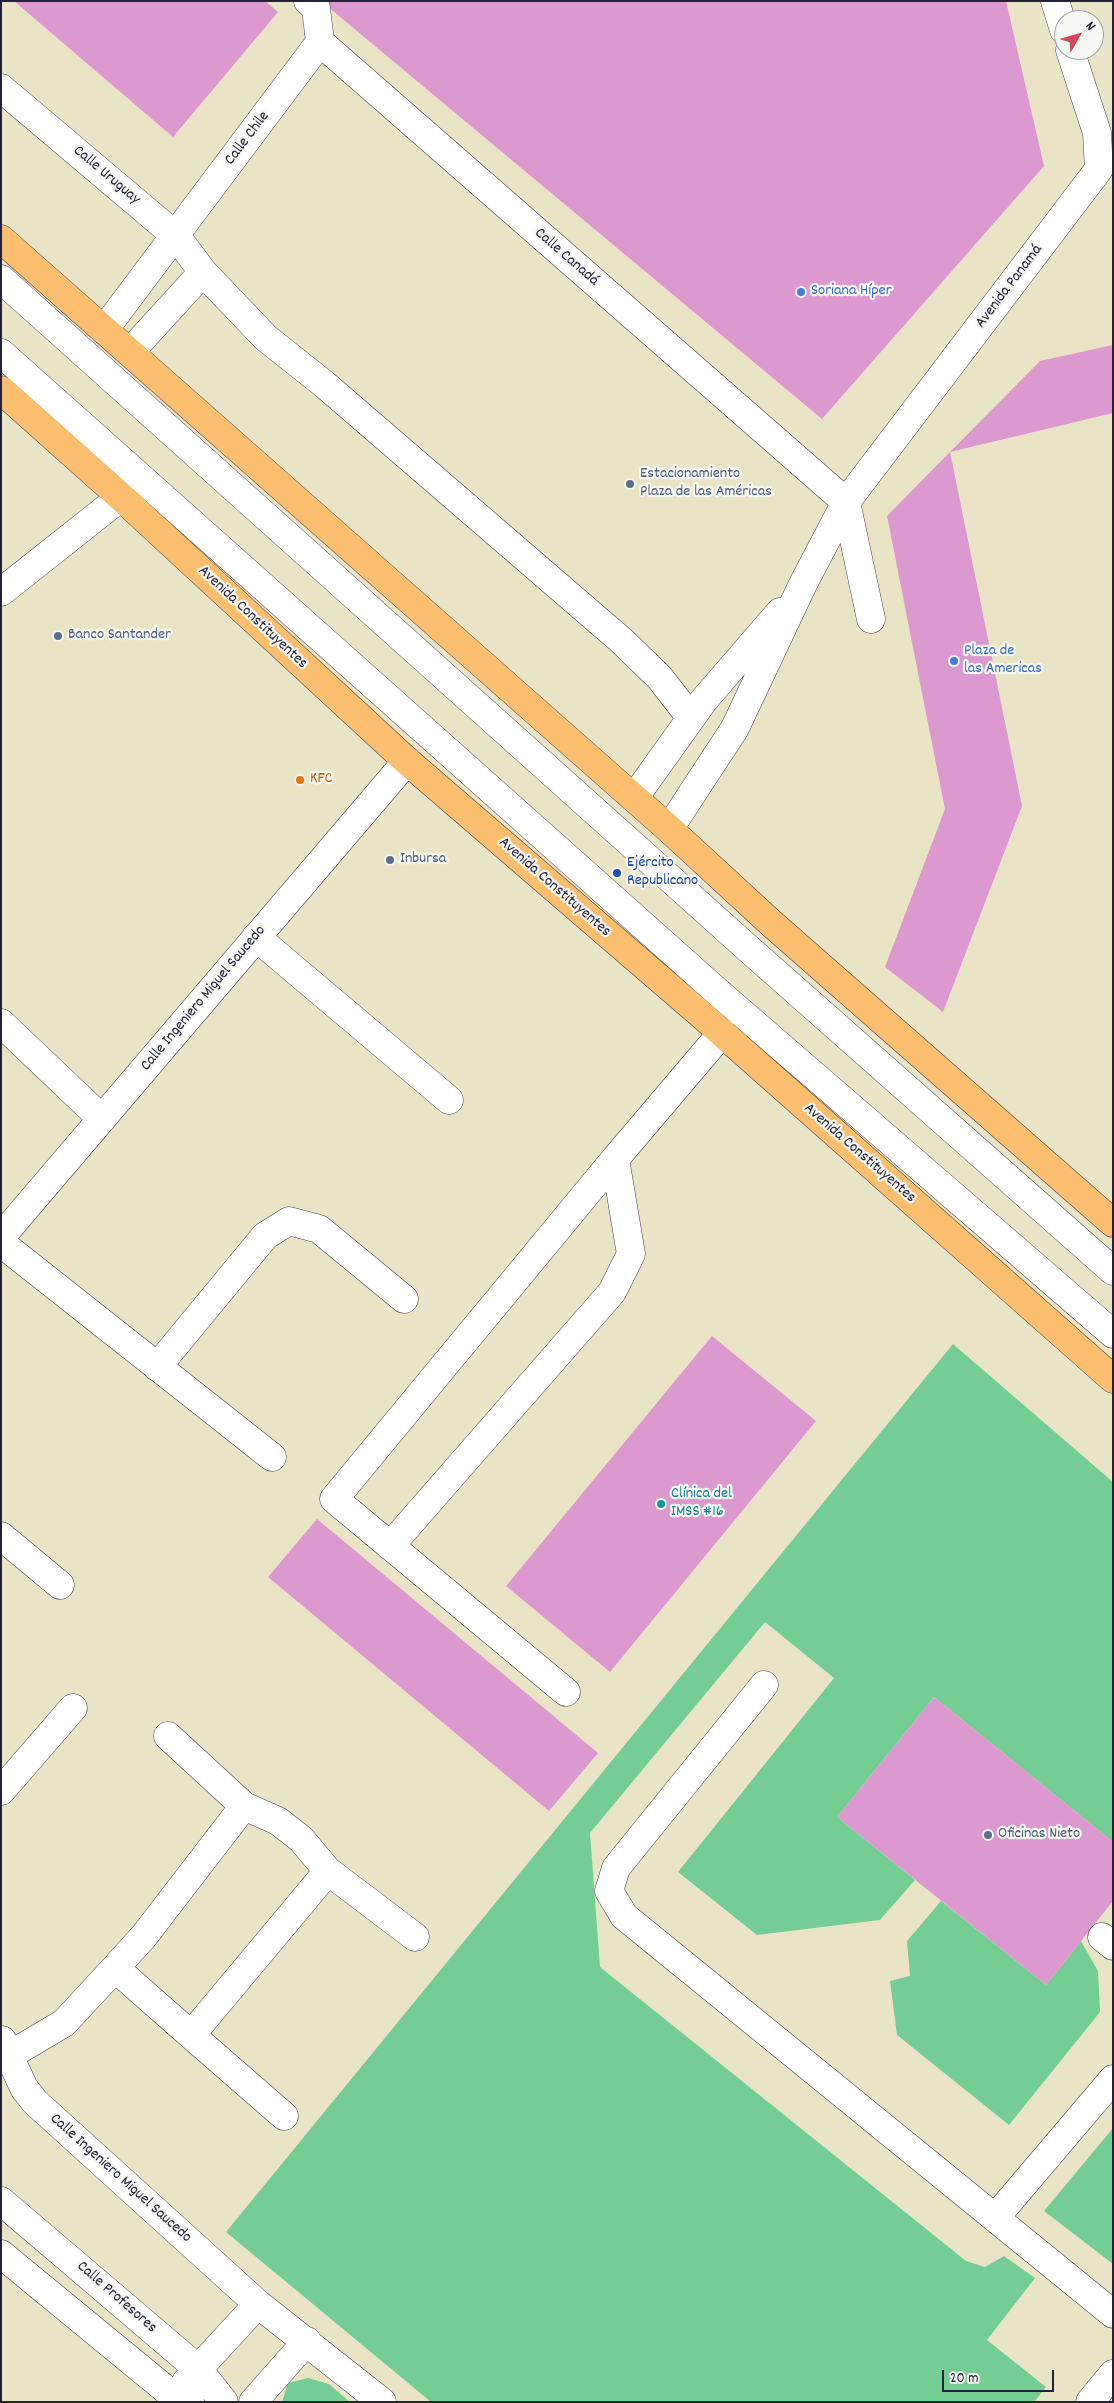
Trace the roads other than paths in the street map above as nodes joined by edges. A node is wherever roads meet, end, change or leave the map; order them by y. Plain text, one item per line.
1 (308, 1) edge
2 (320, 42) junction
3 (1073, 60) edge
4 (1, 88) edge
5 (176, 236) junction
6 (1, 238) edge
7 (203, 272) junction
8 (1, 279) edge
9 (104, 330) junction
10 (130, 352) junction
11 (1, 353) edge
12 (1, 390) edge
13 (121, 497) junction
14 (846, 502) junction
15 (803, 584) junction
16 (1, 592) edge
17 (871, 619) dead end
18 (691, 718) junction
19 (407, 761) junction
20 (634, 798) junction
21 (669, 829) junction
22 (256, 937) junction
23 (1, 1024) edge
24 (722, 1033) junction
25 (449, 1100) dead end
26 (102, 1118) junction
27 (615, 1159) junction
28 (1113, 1223) edge
29 (1, 1237) edge
30 (1, 1243) edge
31 (1113, 1271) edge
32 (404, 1299) dead end
33 (1113, 1334) edge
34 (157, 1367) junction
35 (1113, 1379) edge
36 (272, 1457) dead end
37 (1, 1536) edge
38 (390, 1546) junction
39 (60, 1584) dead end
40 (764, 1685) dead end
41 (566, 1692) dead end
42 (73, 1708) dead end
43 (168, 1736) dead end
44 (1, 1791) edge
45 (244, 1806) junction
46 (328, 1871) junction
47 (415, 1937) dead end
48 (115, 1968) junction
49 (191, 2035) junction
50 (6, 2047) edge
51 (1113, 2079) edge
52 (284, 2116) dead end
53 (1, 2200) edge
54 (995, 2218) junction
55 (1, 2254) edge
56 (258, 2304) junction
57 (1113, 2314) edge
58 (307, 2342) junction
59 (197, 2368) junction
60 (1113, 2374) edge
61 (179, 2400) edge
62 (224, 2402) edge
63 (253, 2402) edge
64 (382, 2402) edge
65 (1090, 2402) edge

1 - 2 street
2 - 5 street, Calle Chile
2 - 14 street, Calle Canadá
3 - 14 street, Avenida Panamá
4 - 5 street, Calle Uruguay
5 - 7 street, Calle Uruguay
5 - 9 street, Calle Chile
6 - 9 main road
7 - 10 street
7 - 18 street, Calle Uruguay
8 - 31 street
9 - 10 main road
10 - 20 main road
11 - 33 street
12 - 13 main road, Avenida Constituyentes
13 - 16 street
13 - 19 main road, Avenida Constituyentes
14 - 15 street, Avenida Panamá
14 - 17 street
15 - 18 street
15 - 21 street
18 - 20 street
19 - 22 street, Calle Ingeniero Miguel Saucedo
19 - 24 main road, Avenida Constituyentes
20 - 21 main road
21 - 28 main road
22 - 25 street
22 - 26 street, Calle Ingeniero Miguel Saucedo
23 - 26 street
24 - 27 street
24 - 35 main road, Avenida Constituyentes
26 - 29 street, Calle Ingeniero Miguel Saucedo
27 - 38 street
27 - 38 street
30 - 34 street
32 - 34 street
34 - 36 street
37 - 39 street
38 - 41 street
40 - 54 street
42 - 44 street
43 - 45 street
45 - 46 street
45 - 48 street
46 - 47 street
46 - 49 street
48 - 49 street
48 - 50 street
49 - 52 street
50 - 56 street, Calle Ingeniero Miguel Saucedo
51 - 54 street
53 - 59 street, Calle Profesores
54 - 57 street
55 - 61 street
56 - 58 street, Calle Ingeniero Miguel Saucedo
56 - 59 street
58 - 63 street
58 - 64 street, Calle Ingeniero Miguel Saucedo
59 - 61 street
59 - 62 street, Calle Profesores
60 - 65 street

